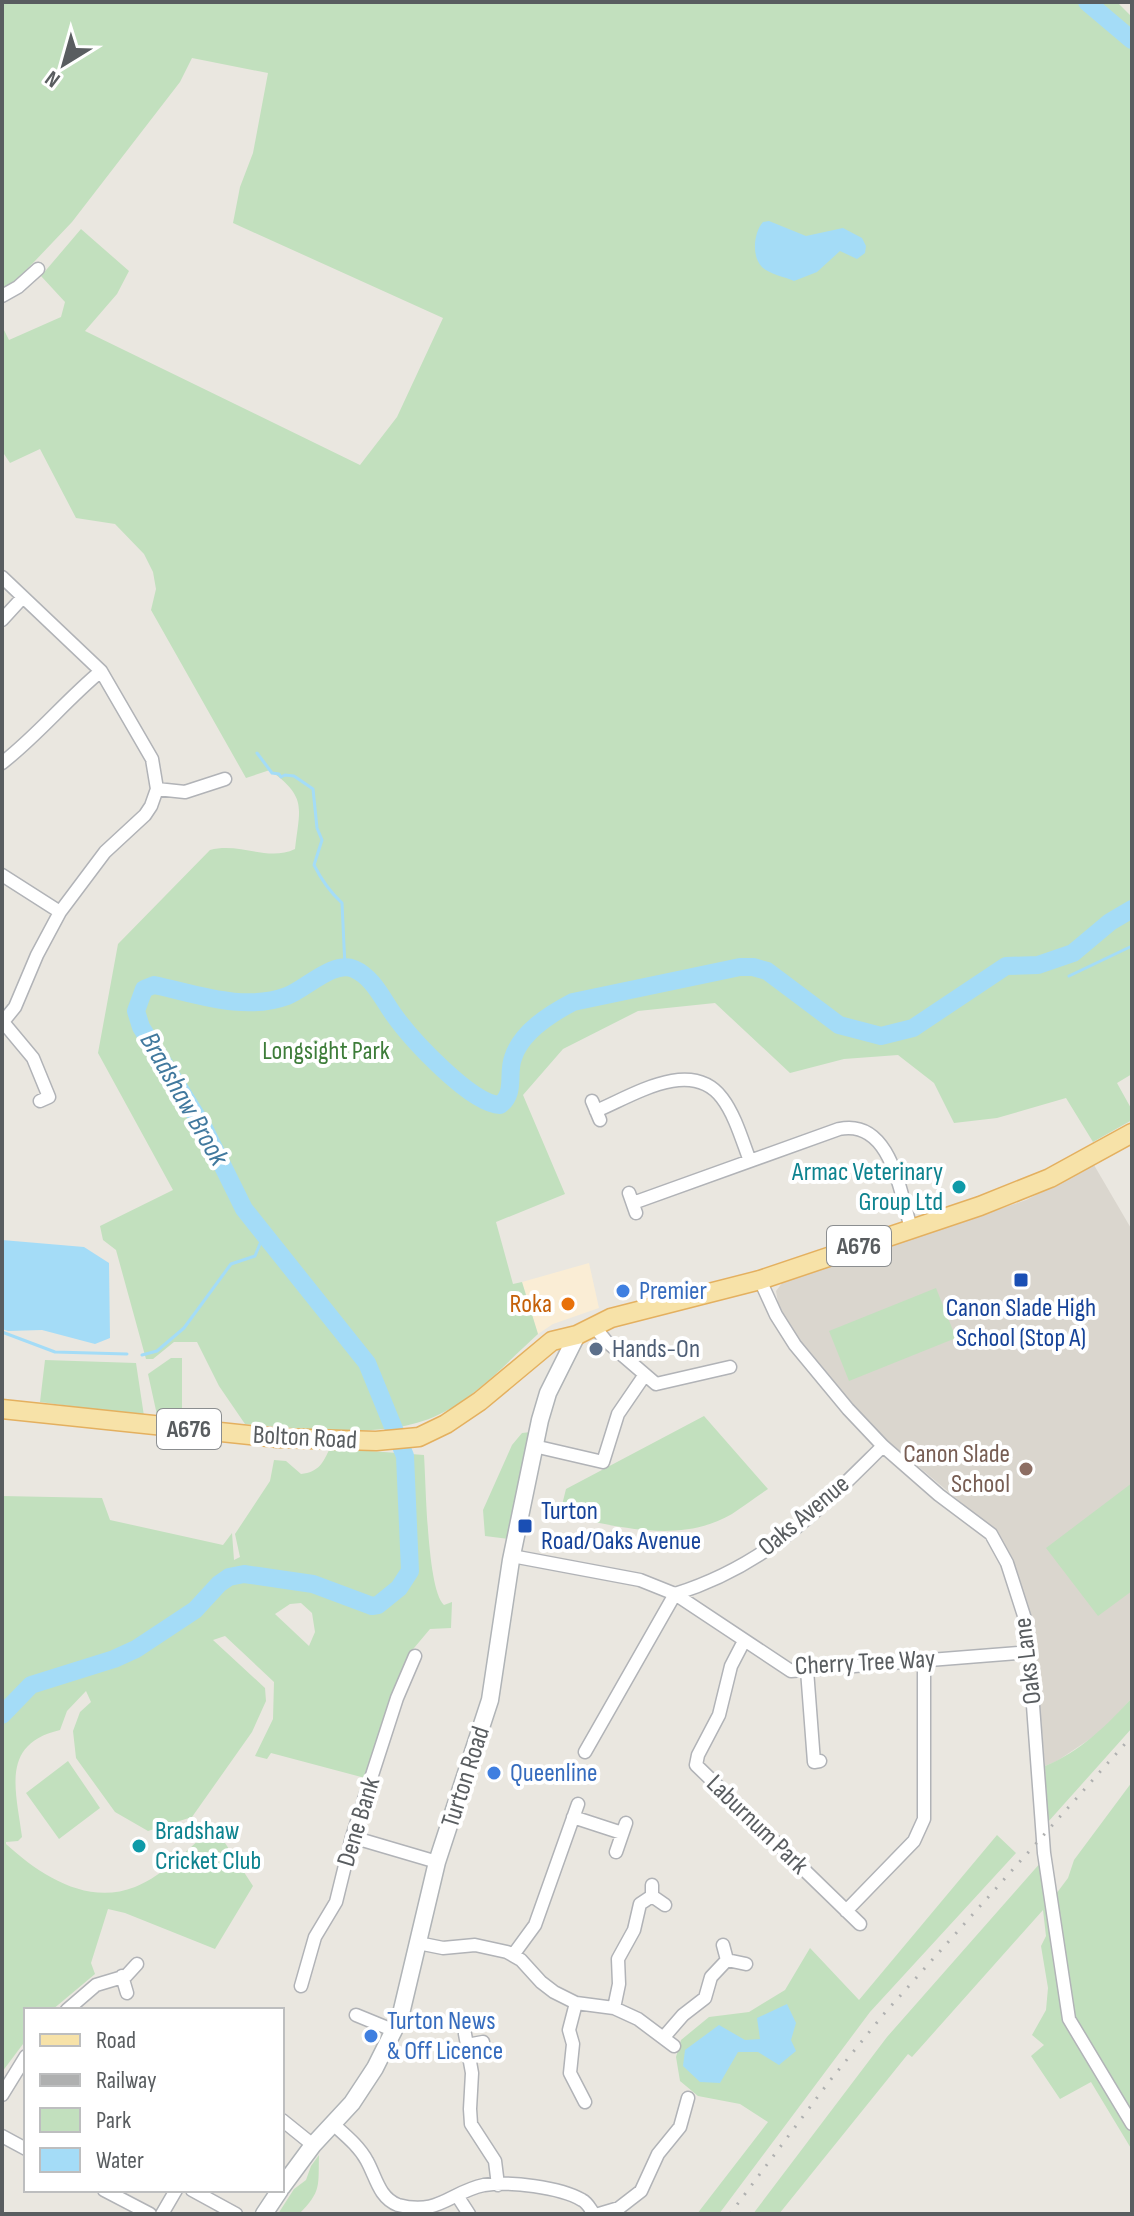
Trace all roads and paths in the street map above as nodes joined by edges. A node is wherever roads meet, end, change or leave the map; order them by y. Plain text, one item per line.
1 (38, 269) dead end
2 (2, 296) edge
3 (2, 577) edge
4 (23, 597) junction
5 (2, 620) edge
6 (101, 671) junction
7 (2, 763) edge
8 (225, 779) dead end
9 (157, 789) junction
10 (2, 875) edge
11 (60, 912) junction
12 (3, 1022) edge
13 (40, 1101) dead end
14 (596, 1110) dead end
15 (1132, 1133) edge
16 (750, 1161) junction
17 (633, 1203) dead end
18 (911, 1228) junction
19 (760, 1280) junction
20 (585, 1330) junction
21 (730, 1367) dead end
22 (644, 1376) junction
23 (2, 1409) edge
24 (534, 1446) junction
25 (883, 1446) junction
26 (512, 1556) junction
27 (675, 1594) junction
28 (744, 1641) junction
29 (1030, 1652) junction
30 (415, 1656) dead end
31 (924, 1661) junction
32 (807, 1670) junction
33 (585, 1752) dead end
34 (820, 1761) dead end
35 (352, 1837) junction
36 (616, 1852) dead end
37 (437, 1862) junction
38 (665, 1905) dead end
39 (846, 1911) junction
40 (860, 1924) dead end
41 (418, 1943) junction
42 (723, 1945) dead end
43 (513, 1955) junction
44 (727, 1960) junction
45 (137, 1964) dead end
46 (746, 1964) dead end
47 (122, 1976) junction
48 (301, 1986) dead end
49 (127, 1993) dead end
50 (576, 2003) junction
51 (69, 2008) edge
52 (614, 2008) junction
53 (356, 2015) dead end
54 (395, 2031) junction
55 (664, 2037) junction
56 (483, 2042) dead end
57 (674, 2046) dead end
58 (24, 2059) edge
59 (2, 2095) edge
60 (585, 2102) dead end
61 (702, 2110) dead end
62 (284, 2122) edge
63 (333, 2124) junction
64 (1132, 2124) edge
65 (2, 2136) edge
66 (313, 2145) junction
67 (24, 2148) edge
68 (284, 2185) edge
69 (498, 2185) junction
70 (108, 2192) edge
71 (175, 2192) edge
72 (196, 2192) edge
73 (279, 2192) edge
74 (458, 2197) junction
75 (393, 2209) edge
76 (150, 2214) edge
77 (162, 2214) edge
78 (236, 2214) edge
79 (264, 2214) edge
80 (469, 2214) edge
81 (597, 2214) edge

1 - 2 street
3 - 4 street
4 - 5 street
4 - 6 street
6 - 7 street
6 - 9 street
8 - 9 street
9 - 11 street
10 - 11 street
11 - 12 street
12 - 13 street
14 - 16 street
15 - 18 main road, A676
16 - 17 street
16 - 18 street
18 - 19 main road, A676
19 - 20 main road, A676
19 - 25 street, Oaks Lane
20 - 22 street
20 - 23 main road, Bolton Road / A676
20 - 24 main road, Turton Road
21 - 22 street
22 - 24 street
24 - 26 main road, Turton Road
25 - 27 street, Oaks Avenue
25 - 29 street, Oaks Lane
26 - 27 street
26 - 37 main road, Turton Road
27 - 28 street, Cherry Tree Way
27 - 33 street
28 - 32 street, Cherry Tree Way
28 - 39 street, Laburnum Park
29 - 31 street, Cherry Tree Way
29 - 64 street, Oaks Lane
30 - 35 street, Dene Bank
31 - 32 street, Cherry Tree Way
31 - 39 street
32 - 34 street
35 - 37 street
35 - 48 street, Dene Bank
36 - 43 street
37 - 41 main road, Turton Road
38 - 52 street
39 - 40 street, Laburnum Park
41 - 43 street
41 - 54 main road, Turton Road
42 - 44 street
43 - 50 street
44 - 46 street
44 - 55 street
45 - 47 street
47 - 49 street
47 - 51 street
50 - 52 street
50 - 60 street
52 - 55 street
53 - 54 street
54 - 63 main road, Turton Road
55 - 57 street
56 - 69 street
58 - 59 street
61 - 81 street
62 - 66 street
63 - 66 main road, Turton Road
63 - 75 street
65 - 67 street
66 - 68 main road, Turton Road
69 - 74 street
69 - 81 street
70 - 76 street
71 - 77 street
72 - 78 street
73 - 79 main road, Turton Road
74 - 75 street
74 - 80 street

